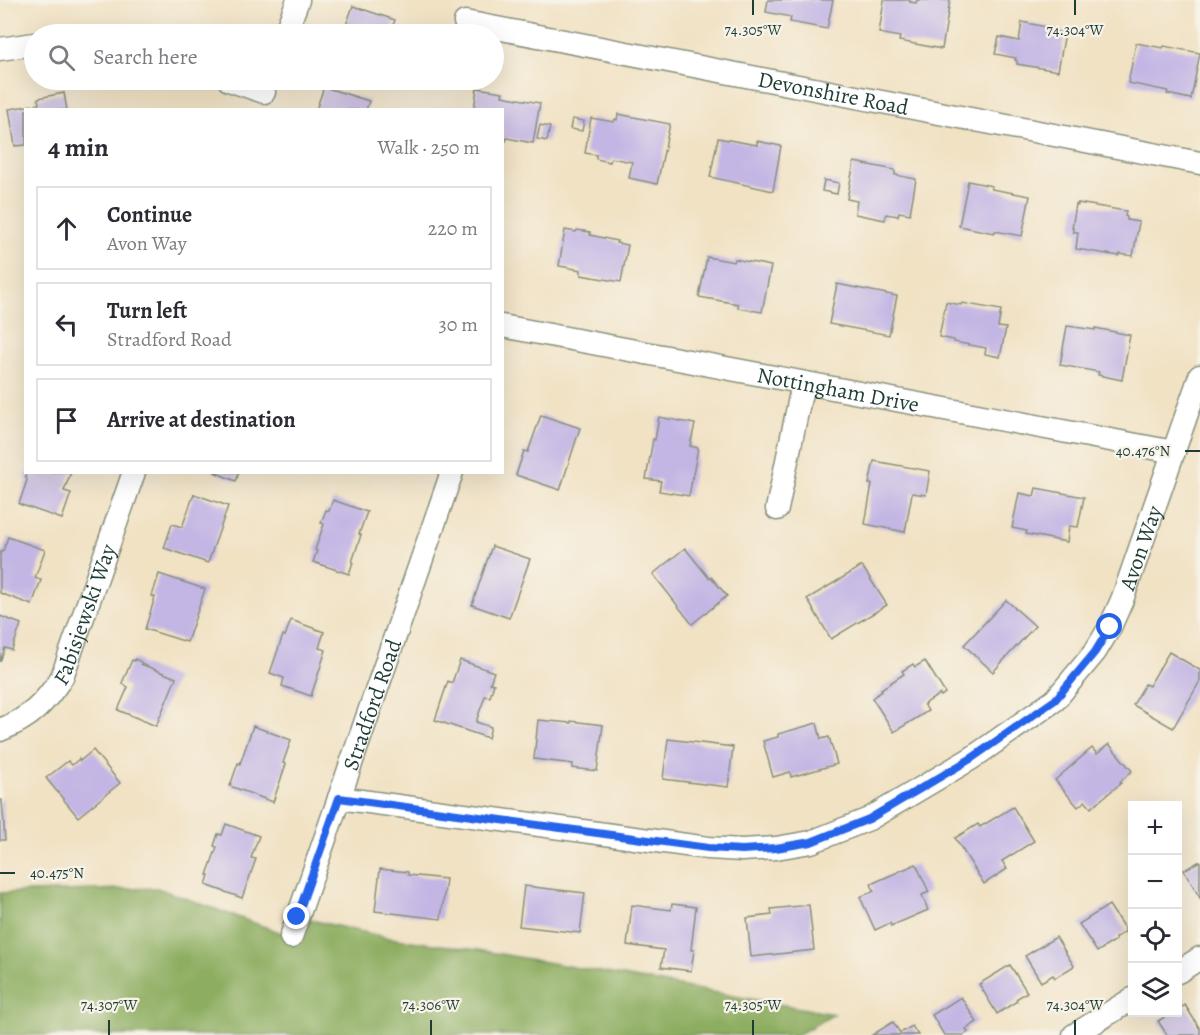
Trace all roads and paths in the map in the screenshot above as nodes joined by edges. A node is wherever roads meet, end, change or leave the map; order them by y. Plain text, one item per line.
1 (298, 0) edge
2 (465, 22) dead end
3 (289, 24) edge
4 (475, 24) edge
5 (504, 29) edge
6 (24, 45) edge
7 (0, 49) edge
8 (1200, 163) edge
9 (504, 326) edge
10 (1200, 376) edge
11 (803, 383) junction
12 (1174, 452) junction
13 (133, 474) edge
14 (451, 474) edge
15 (777, 509) dead end
16 (0, 730) edge
17 (339, 798) junction
18 (291, 936) dead end
19 (1200, 958) edge
20 (1182, 969) edge
21 (1128, 1002) edge
22 (1087, 1032) edge

1 - 3 street
2 - 4 street, Devonshire Road
5 - 8 street, Devonshire Road
6 - 7 street
9 - 11 street, Nottingham Drive
10 - 12 street, Avon Way
11 - 12 street, Nottingham Drive
11 - 15 street
12 - 17 street, Avon Way
13 - 16 street, Fabisjewski Way
14 - 17 street, Stradford Road
17 - 18 street, Stradford Road
19 - 20 street
21 - 22 street

